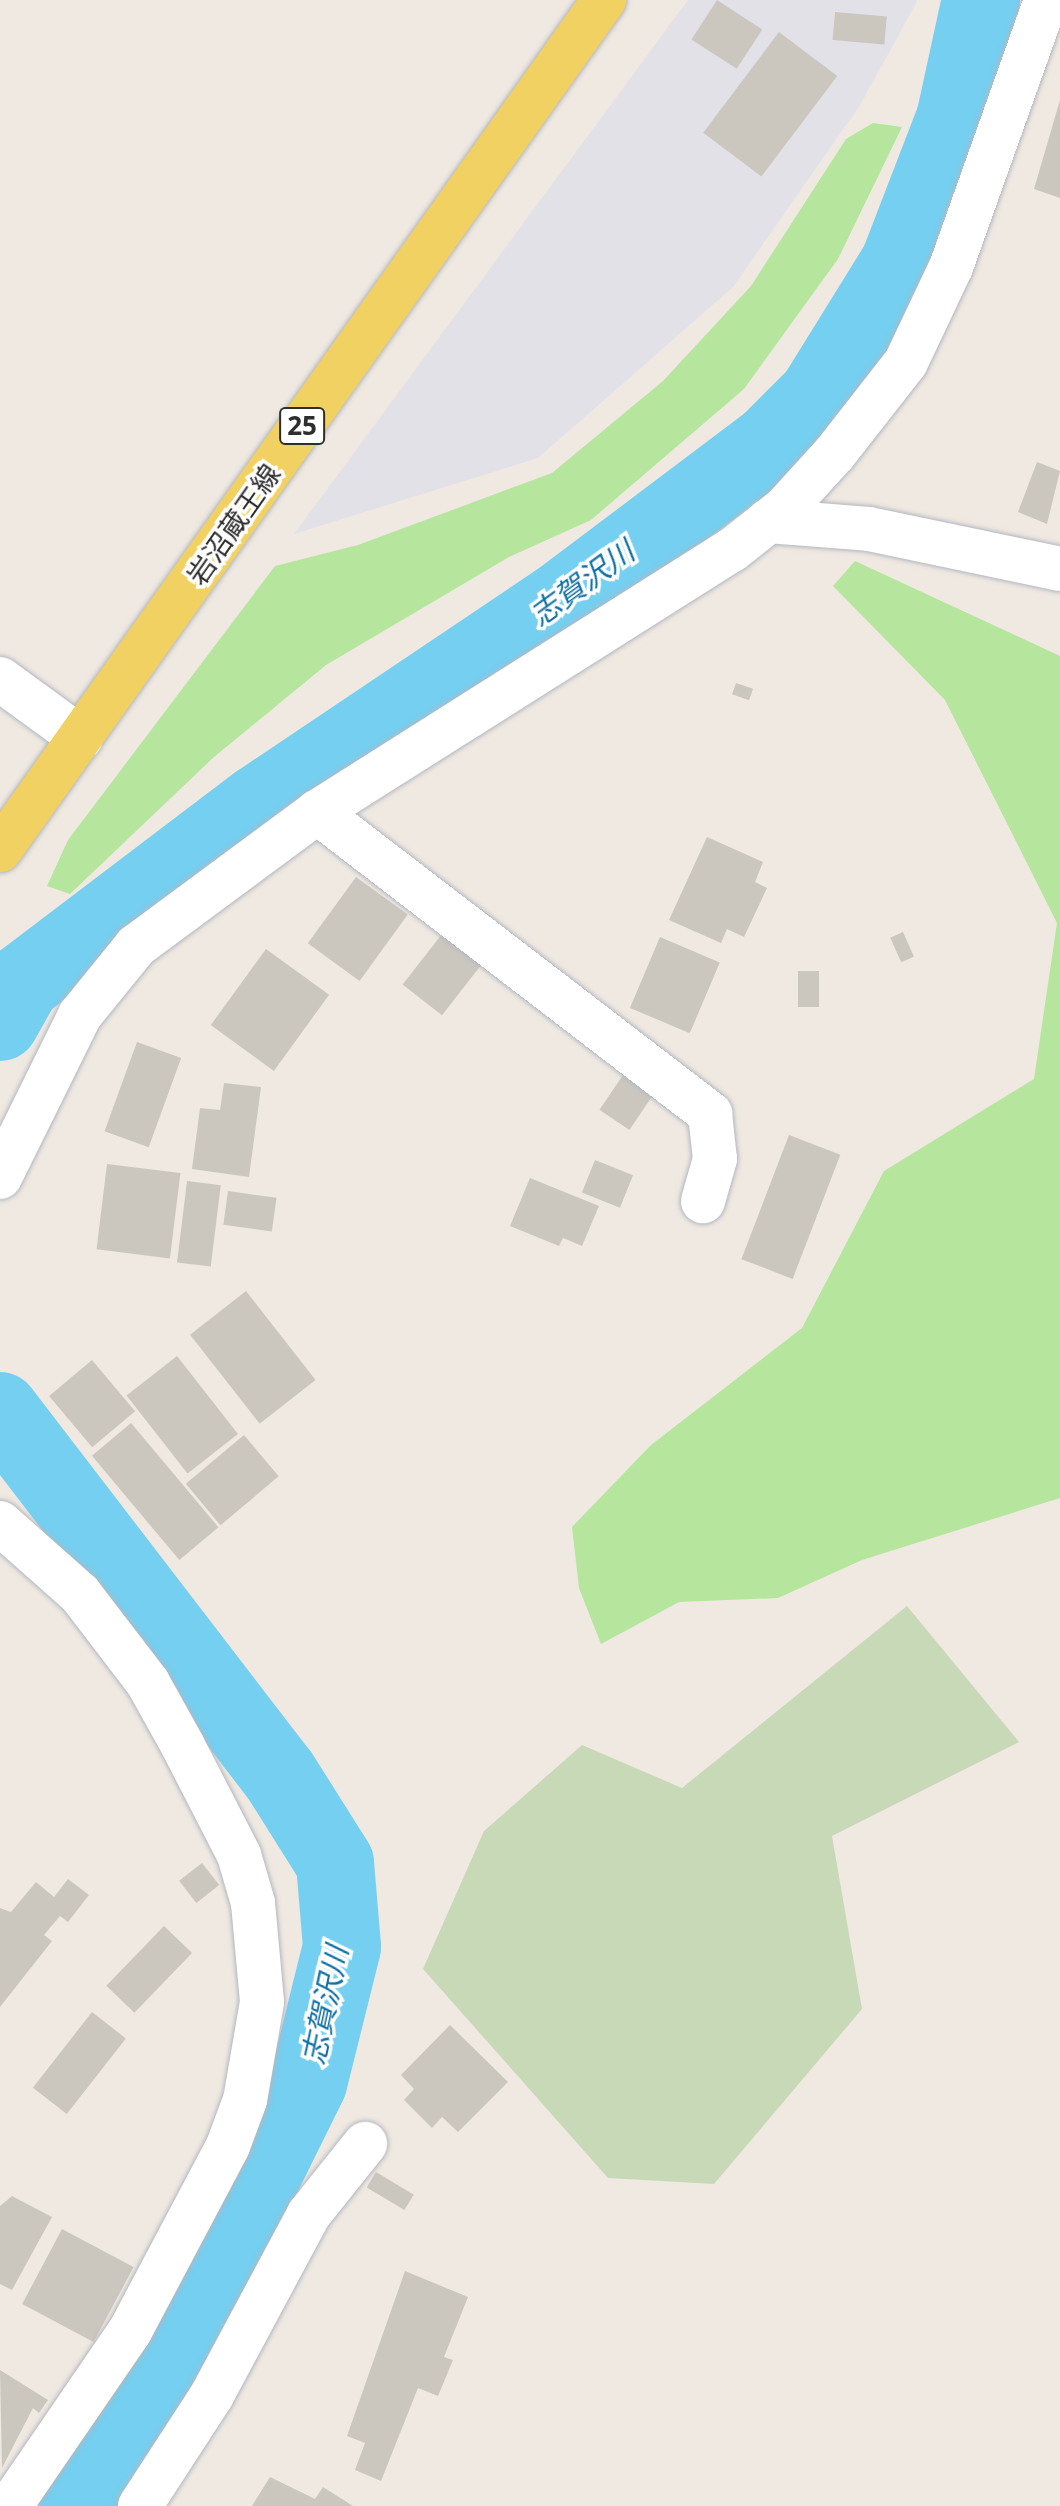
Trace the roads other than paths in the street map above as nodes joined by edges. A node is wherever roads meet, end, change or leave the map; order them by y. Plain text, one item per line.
1 (604, 0) edge
2 (1046, 0) edge
3 (768, 521) junction
4 (1060, 569) edge
5 (0, 679) edge
6 (81, 738) junction
7 (317, 812) junction
8 (0, 850) edge
9 (0, 1177) edge
10 (703, 1201) dead end
11 (0, 1523) edge
12 (365, 2144) dead end
13 (10, 2506) edge
14 (140, 2506) edge

1 - 6 main road, 岩沼蔵王線 / 25
2 - 3 street
3 - 4 street
3 - 7 street
5 - 6 street
6 - 8 main road, 岩沼蔵王線 / 25
7 - 9 street
7 - 10 street
11 - 13 street
12 - 14 street

